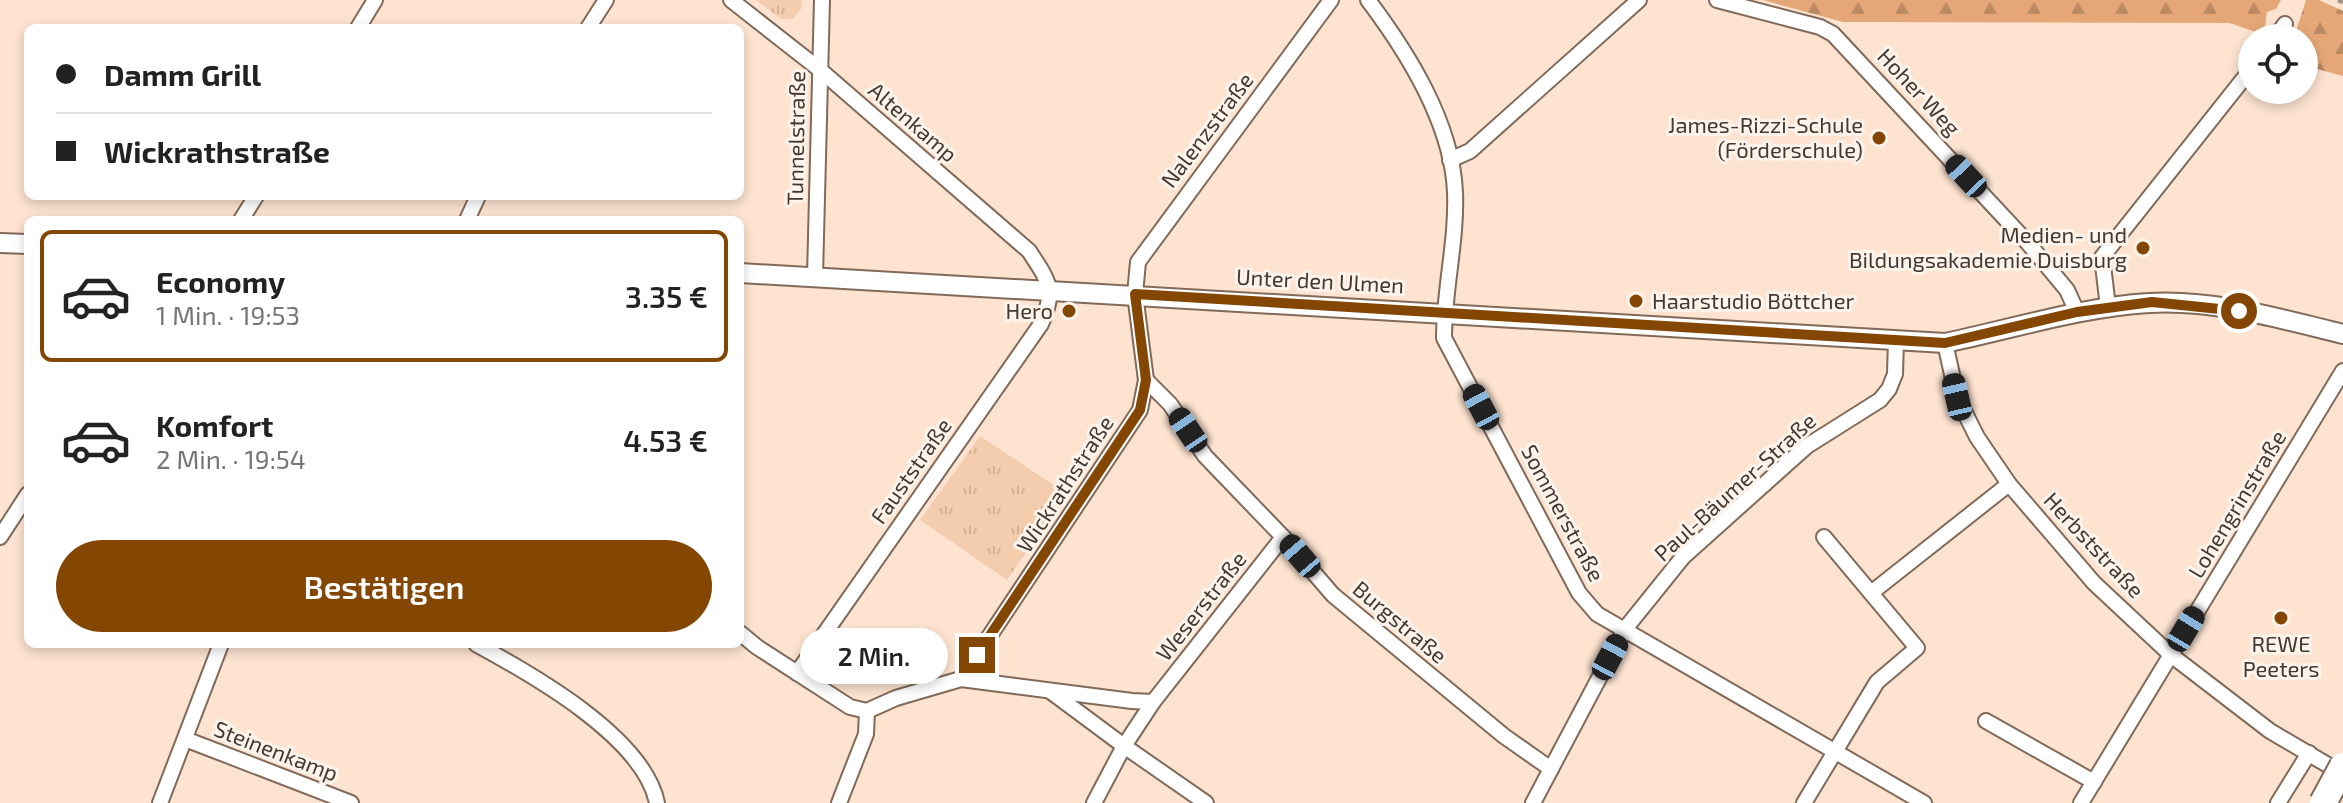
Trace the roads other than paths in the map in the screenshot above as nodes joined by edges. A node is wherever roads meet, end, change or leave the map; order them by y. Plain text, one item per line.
1 (375, 0) edge
2 (606, 0) edge
3 (731, 0) edge
4 (822, 0) edge
5 (1331, 0) edge
6 (1368, 0) edge
7 (1639, 0) edge
8 (1717, 0) edge
9 (360, 24) edge
10 (591, 24) edge
11 (819, 69) junction
12 (2238, 86) edge
13 (1450, 160) junction
14 (0, 243) edge
15 (24, 244) edge
16 (744, 273) edge
17 (815, 276) junction
18 (1051, 291) junction
19 (1135, 294) junction
20 (2108, 307) junction
21 (1444, 312) junction
22 (2077, 312) junction
23 (2343, 334) edge
24 (1896, 340) junction
25 (1945, 343) junction
26 (2343, 371) edge
27 (1146, 380) junction
28 (2009, 484) junction
29 (24, 500) edge
30 (0, 537) edge
31 (1283, 537) junction
32 (1824, 537) dead end
33 (1871, 593) junction
34 (1625, 629) junction
35 (744, 636) edge
36 (219, 648) edge
37 (483, 648) edge
38 (2171, 655) junction
39 (797, 673) junction
40 (961, 679) junction
41 (1046, 689) junction
42 (1153, 702) junction
43 (867, 711) junction
44 (1986, 721) dead end
45 (185, 739) junction
46 (1124, 746) junction
47 (1835, 751) junction
48 (2309, 753) junction
49 (2343, 766) edge
50 (1551, 769) junction
51 (2343, 774) edge
52 (2094, 782) junction
53 (160, 803) edge
54 (351, 803) edge
55 (657, 803) edge
56 (839, 803) edge
57 (1094, 803) edge
58 (1206, 803) edge
59 (1533, 803) edge
60 (1804, 803) edge
61 (1924, 803) edge
62 (2081, 803) edge
63 (2278, 803) edge
64 (2323, 803) edge

1 - 9 street
2 - 10 street
3 - 11 street, Altenkamp
4 - 11 street, Tunnelstraße
5 - 19 street, Nalenzstraße
6 - 13 street, Sommerstraße
7 - 13 street
8 - 22 street, Hoher Weg
11 - 17 street, Tunnelstraße
11 - 18 street, Altenkamp
12 - 20 street
13 - 21 street, Sommerstraße
14 - 15 street
16 - 17 street, Unter den Ulmen
17 - 18 street, Unter den Ulmen
18 - 19 street, Unter den Ulmen
18 - 39 street, Fauststraße
19 - 21 street, Unter den Ulmen
19 - 27 street, Wickrathstraße
20 - 22 street, Unter den Ulmen
20 - 23 street, Unter den Ulmen
21 - 24 street, Unter den Ulmen
21 - 34 street, Sommerstraße
22 - 25 street, Unter den Ulmen
24 - 25 street, Unter den Ulmen
24 - 34 street, Paul-Bäumer-Straße
25 - 28 street, Herbststraße
26 - 38 street, Lohengrinstraße
27 - 31 street, Burgstraße
27 - 40 street, Wickrathstraße
28 - 33 street
28 - 38 street, Herbststraße
29 - 30 street
31 - 42 street, Weserstraße
31 - 50 street, Burgstraße
32 - 33 street
33 - 47 street
34 - 47 street, Sommerstraße
34 - 50 street, Paul-Bäumer-Straße
35 - 39 street
36 - 45 street
37 - 55 street
38 - 48 street, Herbststraße
38 - 52 street, Lohengrinstraße
39 - 43 street
40 - 41 street
40 - 43 street
41 - 42 street
41 - 46 street
42 - 46 street, Weserstraße
43 - 56 street
44 - 52 street
45 - 53 street
45 - 54 street, Steinenkamp
46 - 57 street, Weserstraße
46 - 58 street
47 - 60 street
47 - 61 street, Sommerstraße
48 - 51 street, Herbststraße
48 - 63 street
49 - 64 highway, bridge
50 - 59 street, Paul-Bäumer-Straße
52 - 62 street, Lohengrinstraße

